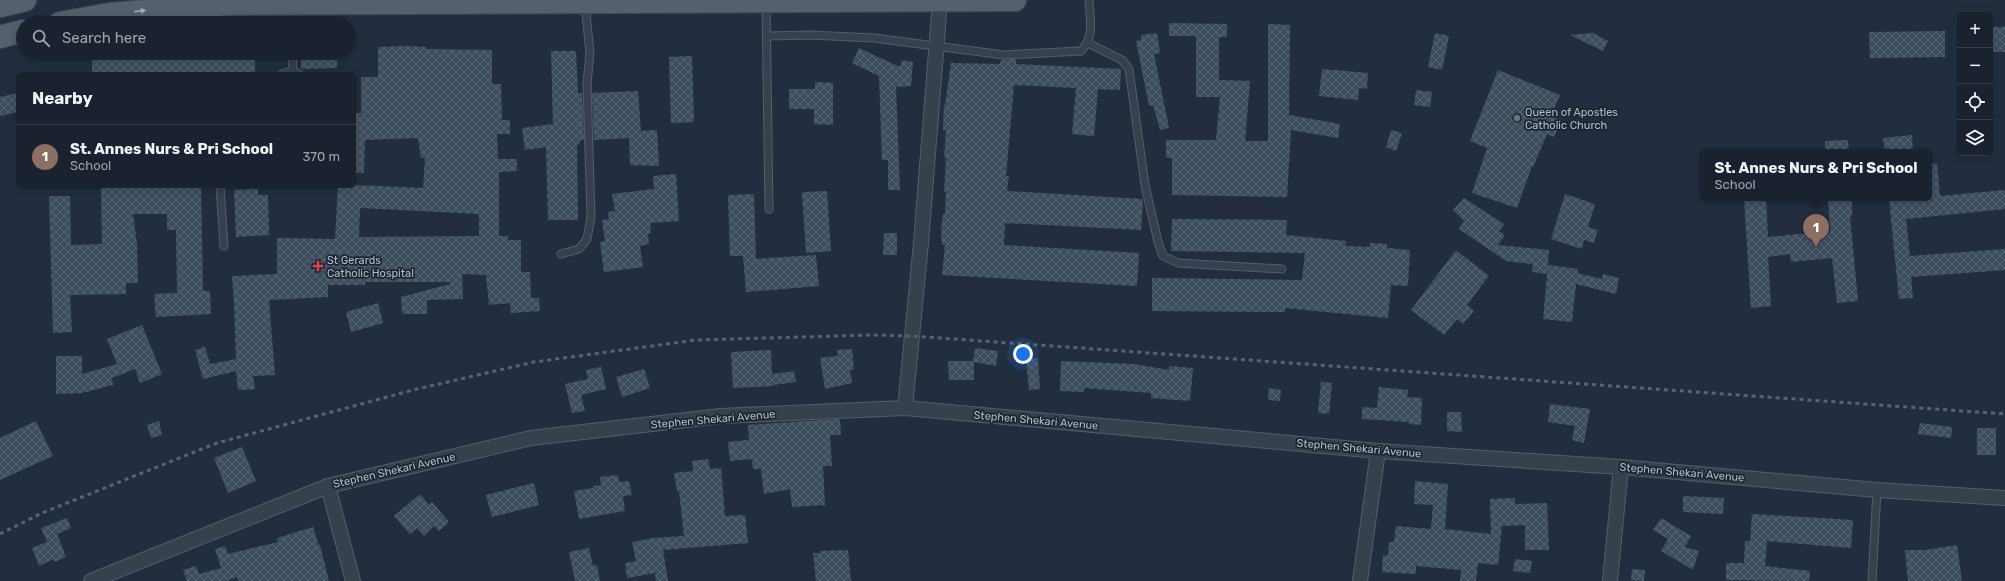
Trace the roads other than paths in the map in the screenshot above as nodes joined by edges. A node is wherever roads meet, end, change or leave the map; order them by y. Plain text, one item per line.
1 (25, 0) edge
2 (1015, 0) edge
3 (1089, 0) edge
4 (940, 1) edge
5 (765, 2) junction
6 (585, 4) junction
7 (0, 6) edge
8 (290, 13) edge
9 (99, 16) edge
10 (16, 33) edge
11 (767, 36) junction
12 (0, 38) edge
13 (1088, 43) junction
14 (936, 47) junction
15 (293, 60) edge
16 (296, 72) edge
17 (220, 188) edge
18 (769, 209) dead end
19 (224, 246) dead end
20 (561, 254) dead end
21 (1282, 269) dead end
22 (905, 408) junction
23 (1378, 451) junction
24 (1621, 466) junction
25 (328, 486) junction
26 (1877, 490) junction
27 (2005, 498) edge
28 (90, 581) edge
29 (353, 581) edge
30 (1360, 581) edge
31 (1610, 581) edge
32 (1872, 581) edge

1 - 7 main road
2 - 4 main road
3 - 13 lane
4 - 5 main road
4 - 14 street
5 - 6 main road
5 - 11 lane
6 - 8 main road
6 - 20 lane
9 -> 8 main road
10 - 12 main road
11 - 14 lane
11 - 18 lane
13 - 14 lane
13 - 21 lane
14 - 22 street
15 - 16 lane
17 - 19 lane
22 - 23 street, Stephen Shekari Avenue
22 - 25 street, Stephen Shekari Avenue
23 - 24 street, Stephen Shekari Avenue
23 - 30 street
24 - 26 street, Stephen Shekari Avenue
24 - 31 street
25 - 28 street, Stephen Shekari Avenue
25 - 29 street
26 - 27 street, Stephen Shekari Avenue
26 - 32 lane

